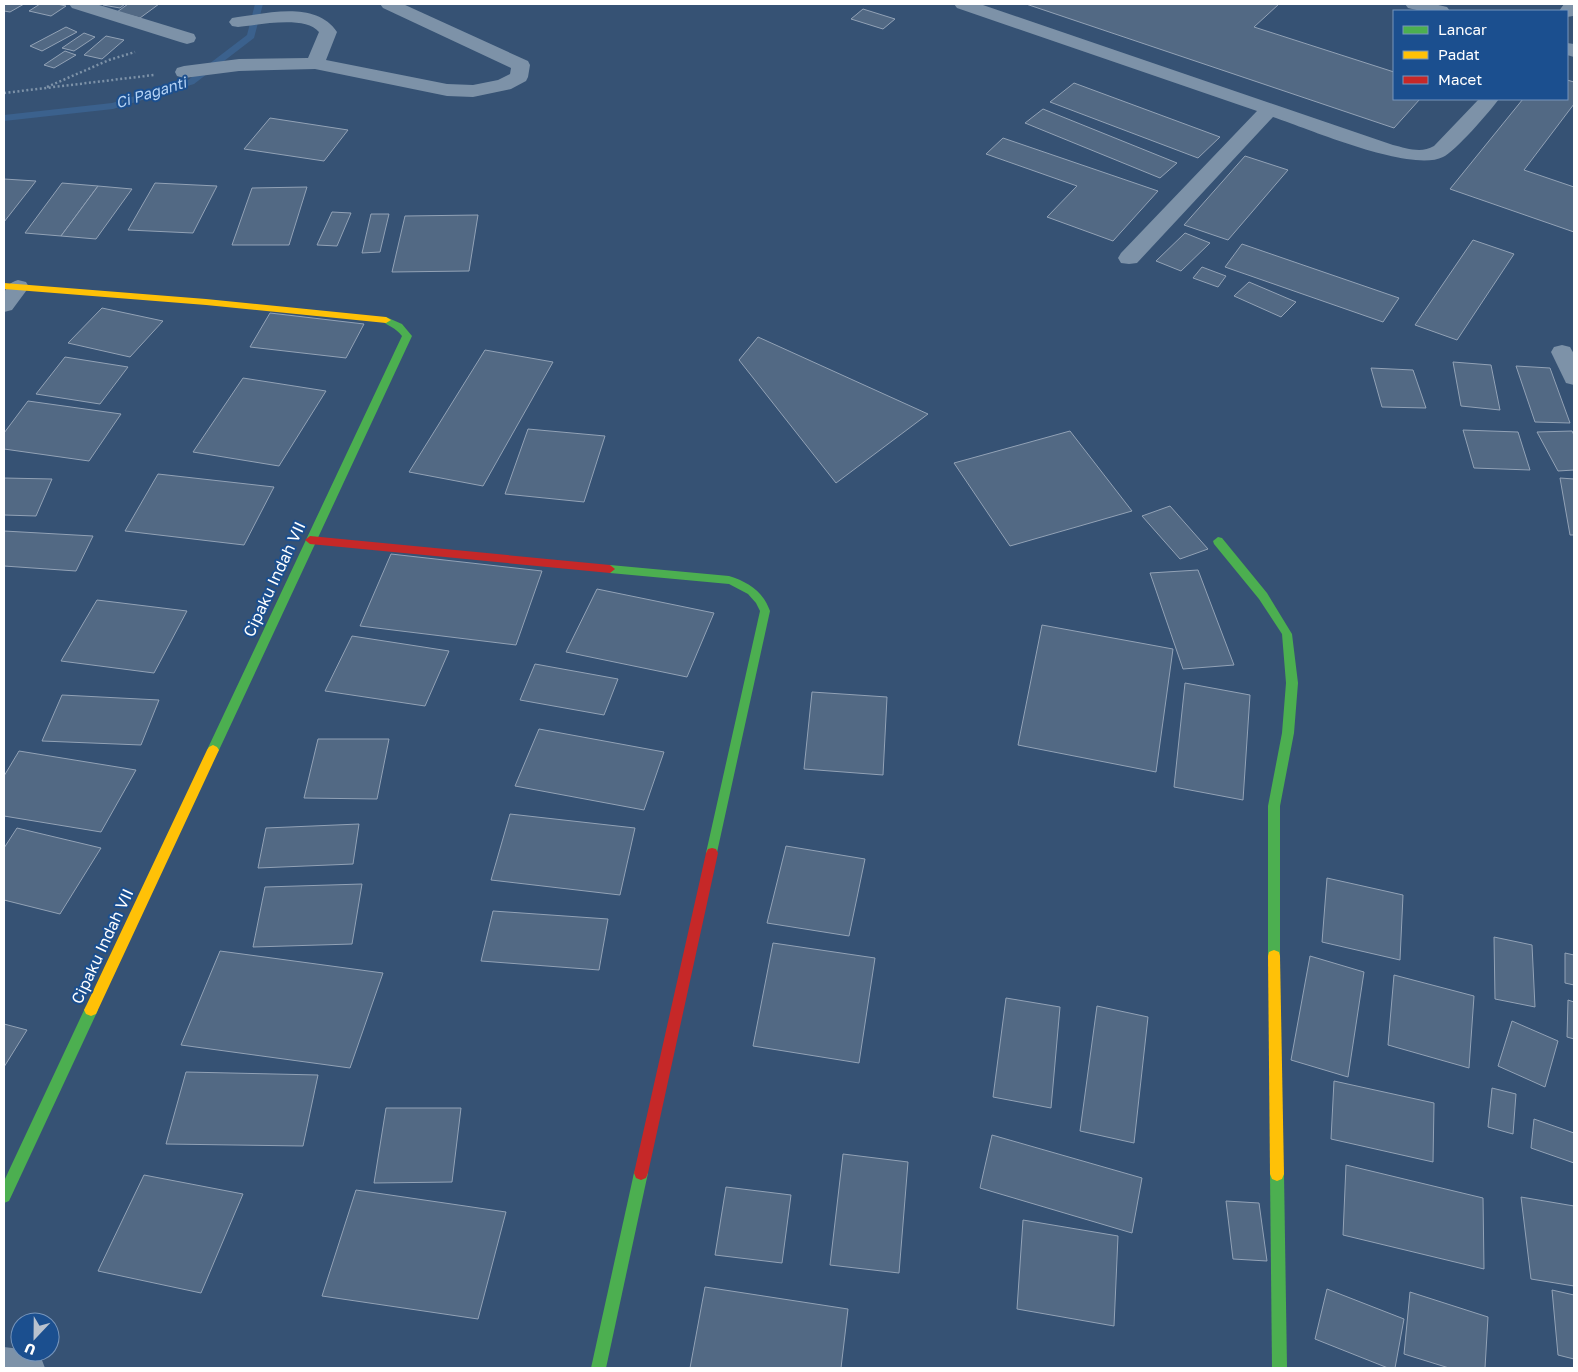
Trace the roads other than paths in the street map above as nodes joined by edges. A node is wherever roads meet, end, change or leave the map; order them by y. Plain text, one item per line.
1 (78, 4) edge
2 (389, 4) edge
3 (963, 4) edge
4 (1414, 4) edge
5 (1438, 10) edge
6 (238, 22) dead end
7 (187, 38) dead end
8 (315, 63) junction
9 (184, 72) road end
10 (1488, 100) edge
11 (1270, 110) junction
12 (1129, 258) dead end
13 (11, 286) edge
14 (4, 306) edge
15 (1562, 352) dead end
16 (1574, 378) edge
17 (310, 540) junction
18 (1218, 541) dead end
19 (4, 1196) edge
20 (4, 1365) edge
21 (27, 1368) edge
22 (598, 1368) edge
23 (1280, 1368) edge

1 - 7 street
2 - 8 street
3 - 11 street
4 - 5 street
6 - 8 street
8 - 9 street
10 - 11 street
11 - 12 street
13 - 14 street
13 - 17 street, Cipaku Indah VII
15 - 16 street
17 - 19 street, Cipaku Indah VII
17 - 22 street
18 - 23 street
20 - 21 street

